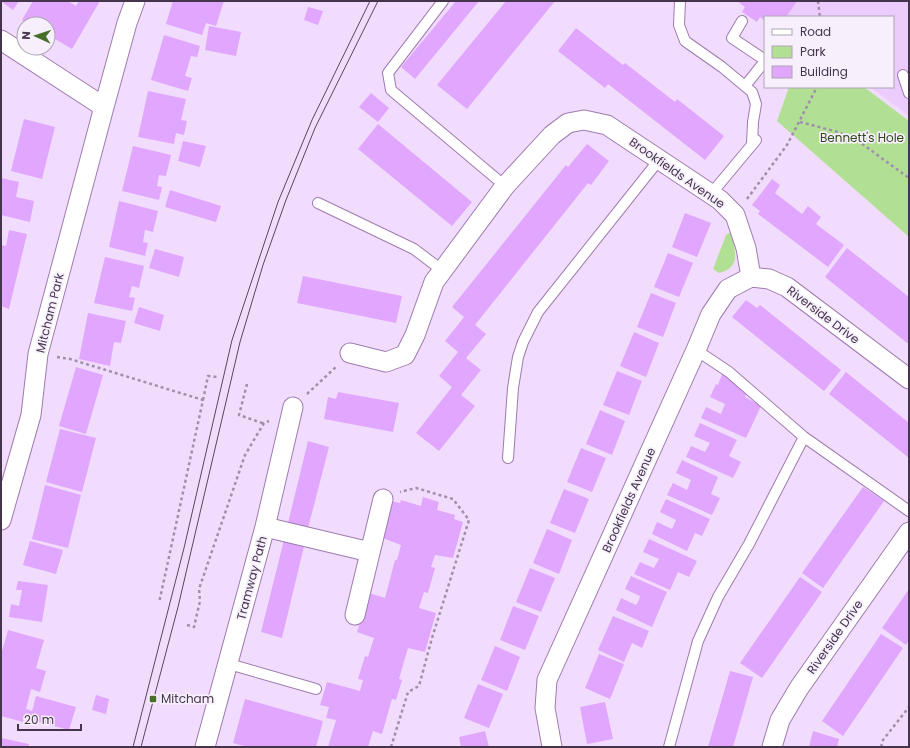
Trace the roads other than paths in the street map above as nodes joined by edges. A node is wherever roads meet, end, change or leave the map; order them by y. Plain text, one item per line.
1 (135, 1) edge
2 (444, 1) edge
3 (680, 1) edge
4 (742, 21) dead end
5 (1, 40) edge
6 (764, 60) edge
7 (764, 62) edge
8 (903, 75) dead end
9 (744, 86) junction
10 (909, 93) edge
11 (104, 107) junction
12 (759, 136) dead end
13 (752, 144) junction
14 (659, 160) junction
15 (505, 186) junction
16 (711, 194) junction
17 (318, 202) dead end
18 (443, 271) junction
19 (751, 277) junction
20 (696, 350) junction
21 (350, 353) road end
22 (909, 379) edge
23 (293, 407) road end
24 (804, 437) junction
25 (508, 458) dead end
26 (383, 499) road end
27 (909, 511) edge
28 (1, 520) edge
29 (266, 526) junction
30 (909, 532) edge
31 (370, 552) junction
32 (354, 615) dead end
33 (229, 664) junction
34 (316, 689) dead end
35 (205, 747) edge
36 (552, 747) edge
37 (669, 747) edge
38 (772, 747) edge

1 - 11 street, Mitcham Park
2 - 15 lane
3 - 9 lane
4 - 6 lane
5 - 11 street
7 - 9 lane
8 - 10 lane
9 - 13 lane
11 - 28 street, Mitcham Park
12 - 13 lane
13 - 16 lane
14 - 15 street, Brookfields Avenue
14 - 16 street, Brookfields Avenue
14 - 25 lane
15 - 18 street, Brookfields Avenue
16 - 19 street, Brookfields Avenue
17 - 18 lane
18 - 21 street, Brookfields Avenue
19 - 20 street, Brookfields Avenue
19 - 22 street, Riverside Drive
20 - 24 lane
20 - 36 street, Brookfields Avenue
23 - 29 street, Tramway Path
24 - 27 lane
24 - 37 lane
26 - 31 street
29 - 31 street
29 - 33 street, Tramway Path
30 - 38 street, Riverside Drive
31 - 32 street
33 - 34 lane
33 - 35 street, Tramway Path

